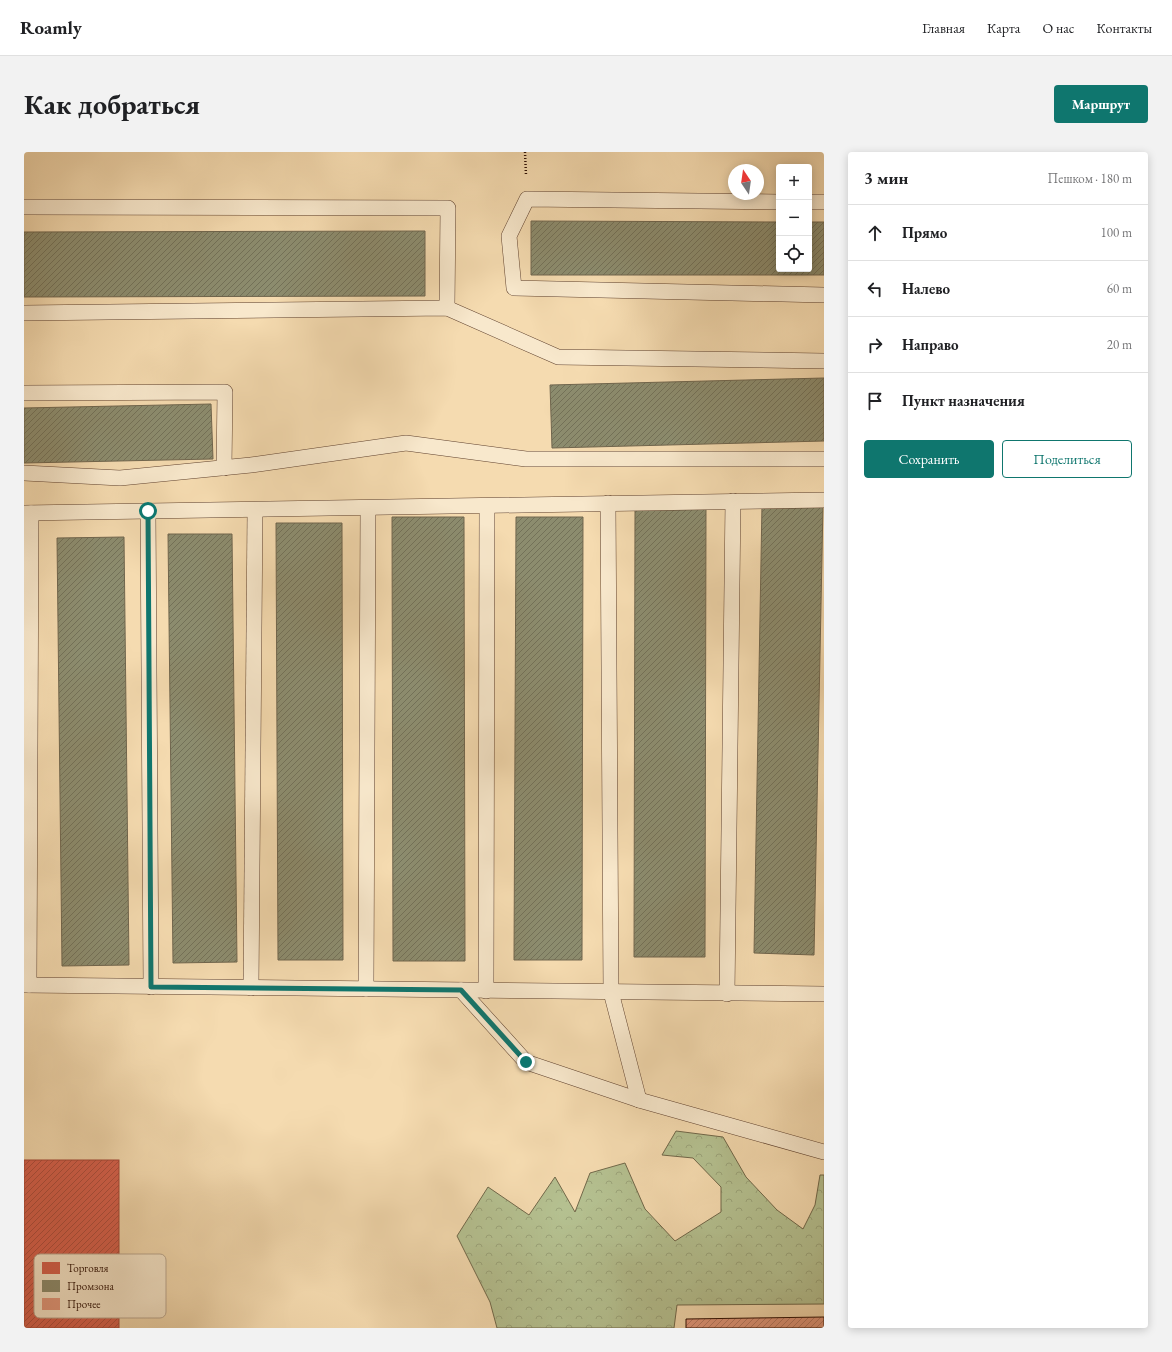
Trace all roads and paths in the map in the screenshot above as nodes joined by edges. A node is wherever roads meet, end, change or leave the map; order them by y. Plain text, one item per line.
1 (776, 202) edge
2 (812, 202) edge
3 (824, 202) edge
4 (24, 207) edge
5 (824, 295) edge
6 (447, 308) junction
7 (24, 313) edge
8 (824, 361) edge
9 (24, 393) edge
10 (824, 459) edge
11 (224, 468) junction
12 (24, 474) edge
13 (824, 500) edge
14 (733, 501) junction
15 (608, 503) junction
16 (487, 506) junction
17 (368, 508) junction
18 (255, 510) junction
19 (148, 511) junction
20 (27, 513) edge
21 (26, 985) edge
22 (151, 987) junction
23 (251, 988) junction
24 (366, 989) junction
25 (461, 990) junction
26 (486, 991) junction
27 (611, 992) junction
28 (727, 994) junction
29 (824, 994) edge
30 (639, 1100) junction
31 (824, 1152) edge

1 - 5 lane
2 - 3 lane
4 - 6 lane
6 - 7 lane
6 - 8 lane
9 - 11 lane
10 - 11 lane
11 - 12 lane
13 - 14 lane
14 - 15 lane
14 - 28 lane
15 - 16 lane
15 - 27 lane
16 - 17 lane
16 - 26 lane
17 - 18 lane
17 - 24 lane
18 - 19 lane
18 - 23 lane
19 - 20 lane
19 - 22 lane
20 - 21 lane
21 - 22 lane
22 - 23 lane
23 - 24 lane
24 - 25 lane
25 - 26 lane
25 - 30 lane
26 - 27 lane
27 - 28 lane
27 - 30 lane
28 - 29 lane
30 - 31 lane

